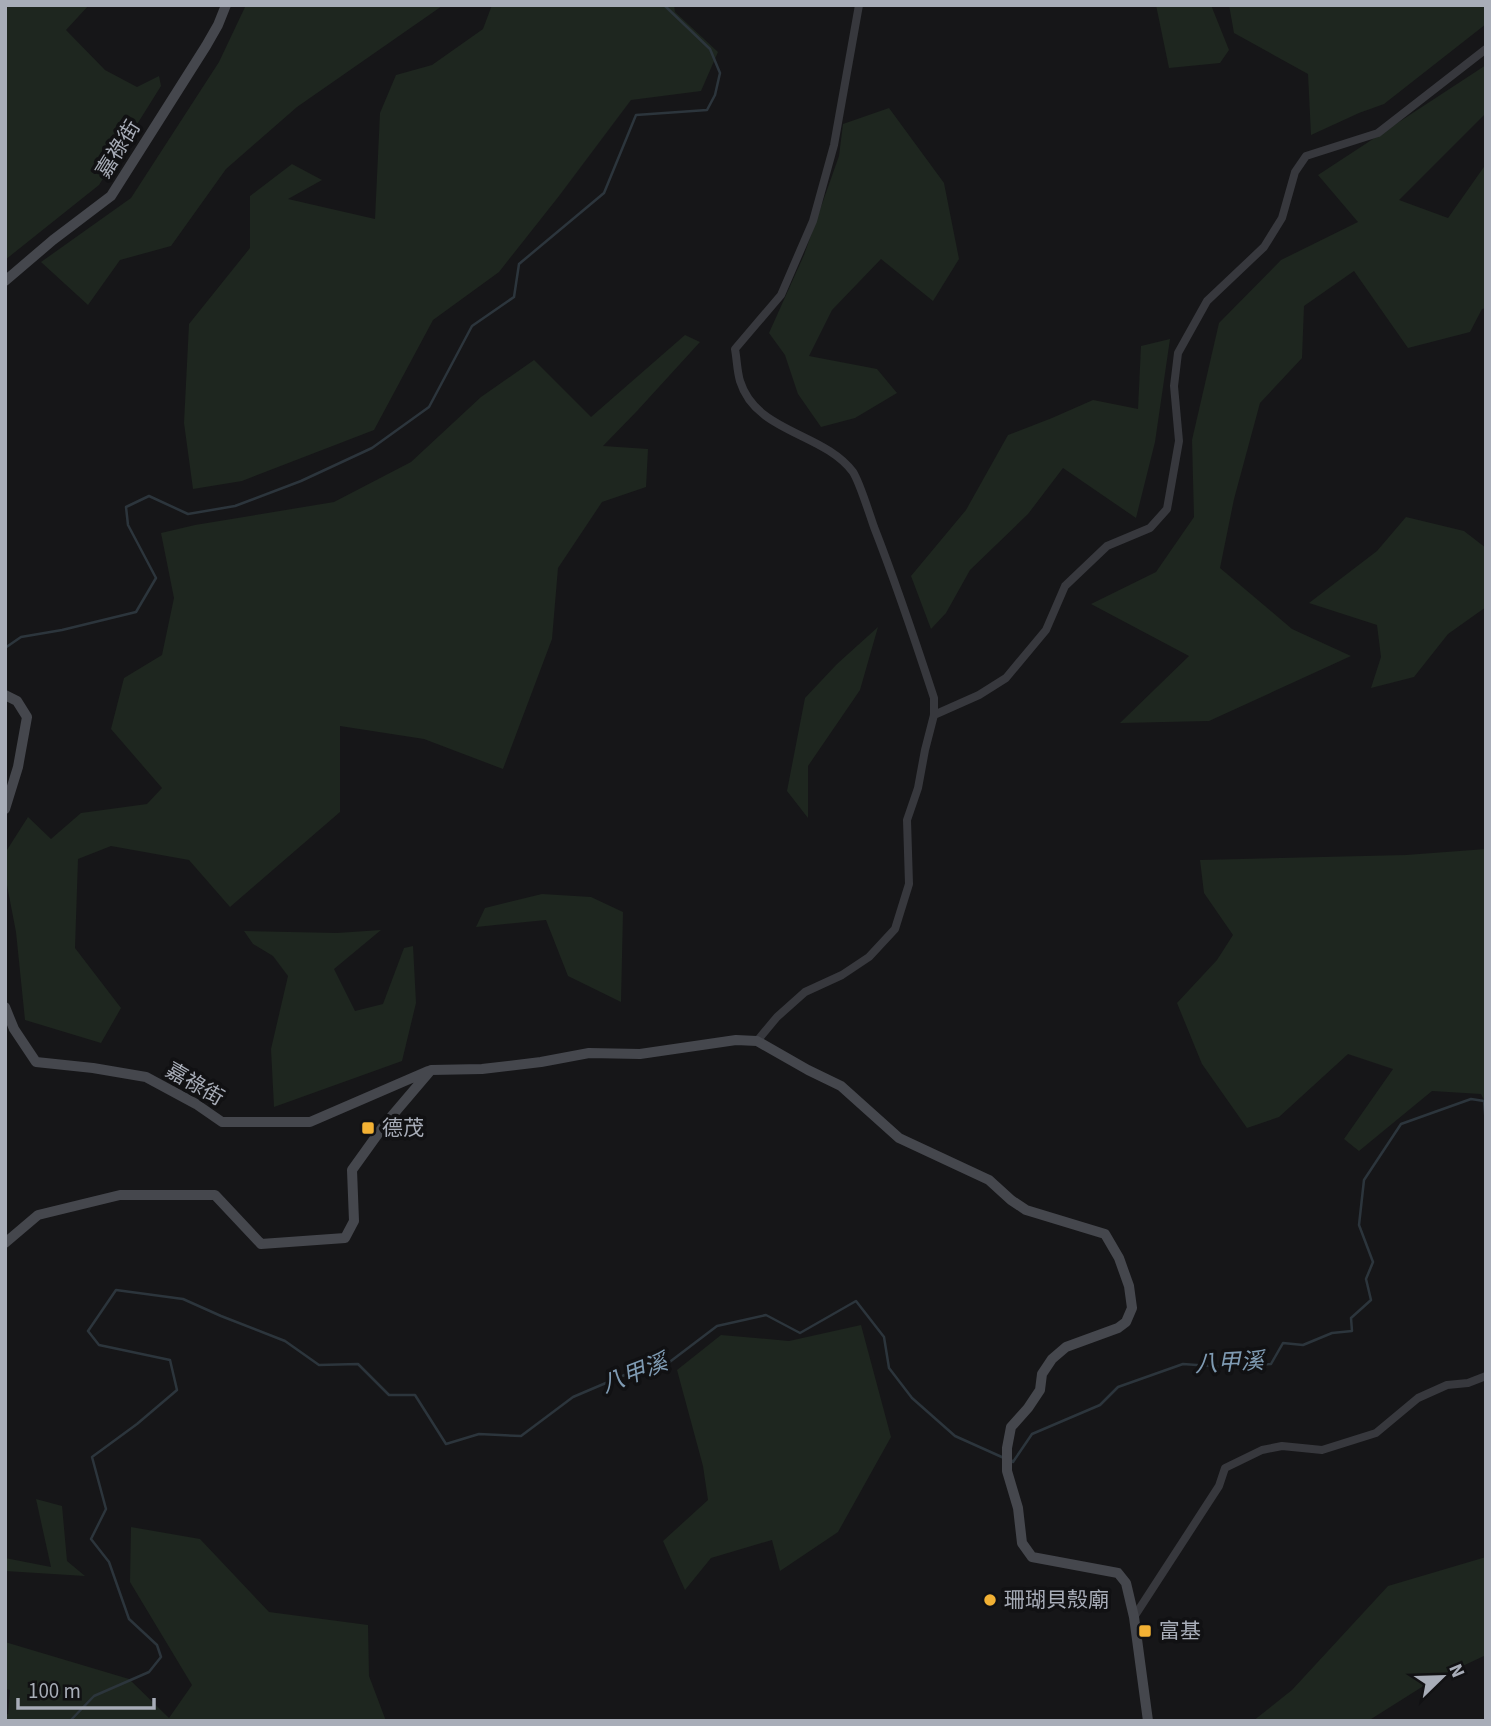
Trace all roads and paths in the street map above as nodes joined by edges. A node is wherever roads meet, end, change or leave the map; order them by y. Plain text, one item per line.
1 (226, 5) edge
2 (859, 5) edge
3 (1486, 49) edge
4 (5, 281) edge
5 (5, 695) edge
6 (934, 715) junction
7 (5, 809) edge
8 (5, 1007) edge
9 (757, 1041) junction
10 (431, 1070) junction
11 (5, 1243) edge
12 (1486, 1376) edge
13 (1134, 1616) junction
14 (1148, 1721) edge

1 - 4 street, 嘉祿街
2 - 6 street
3 - 6 street
5 - 7 street
6 - 9 street
8 - 10 street, 嘉祿街
9 - 10 street
9 - 13 street
10 - 11 street
12 - 13 street
13 - 14 street

